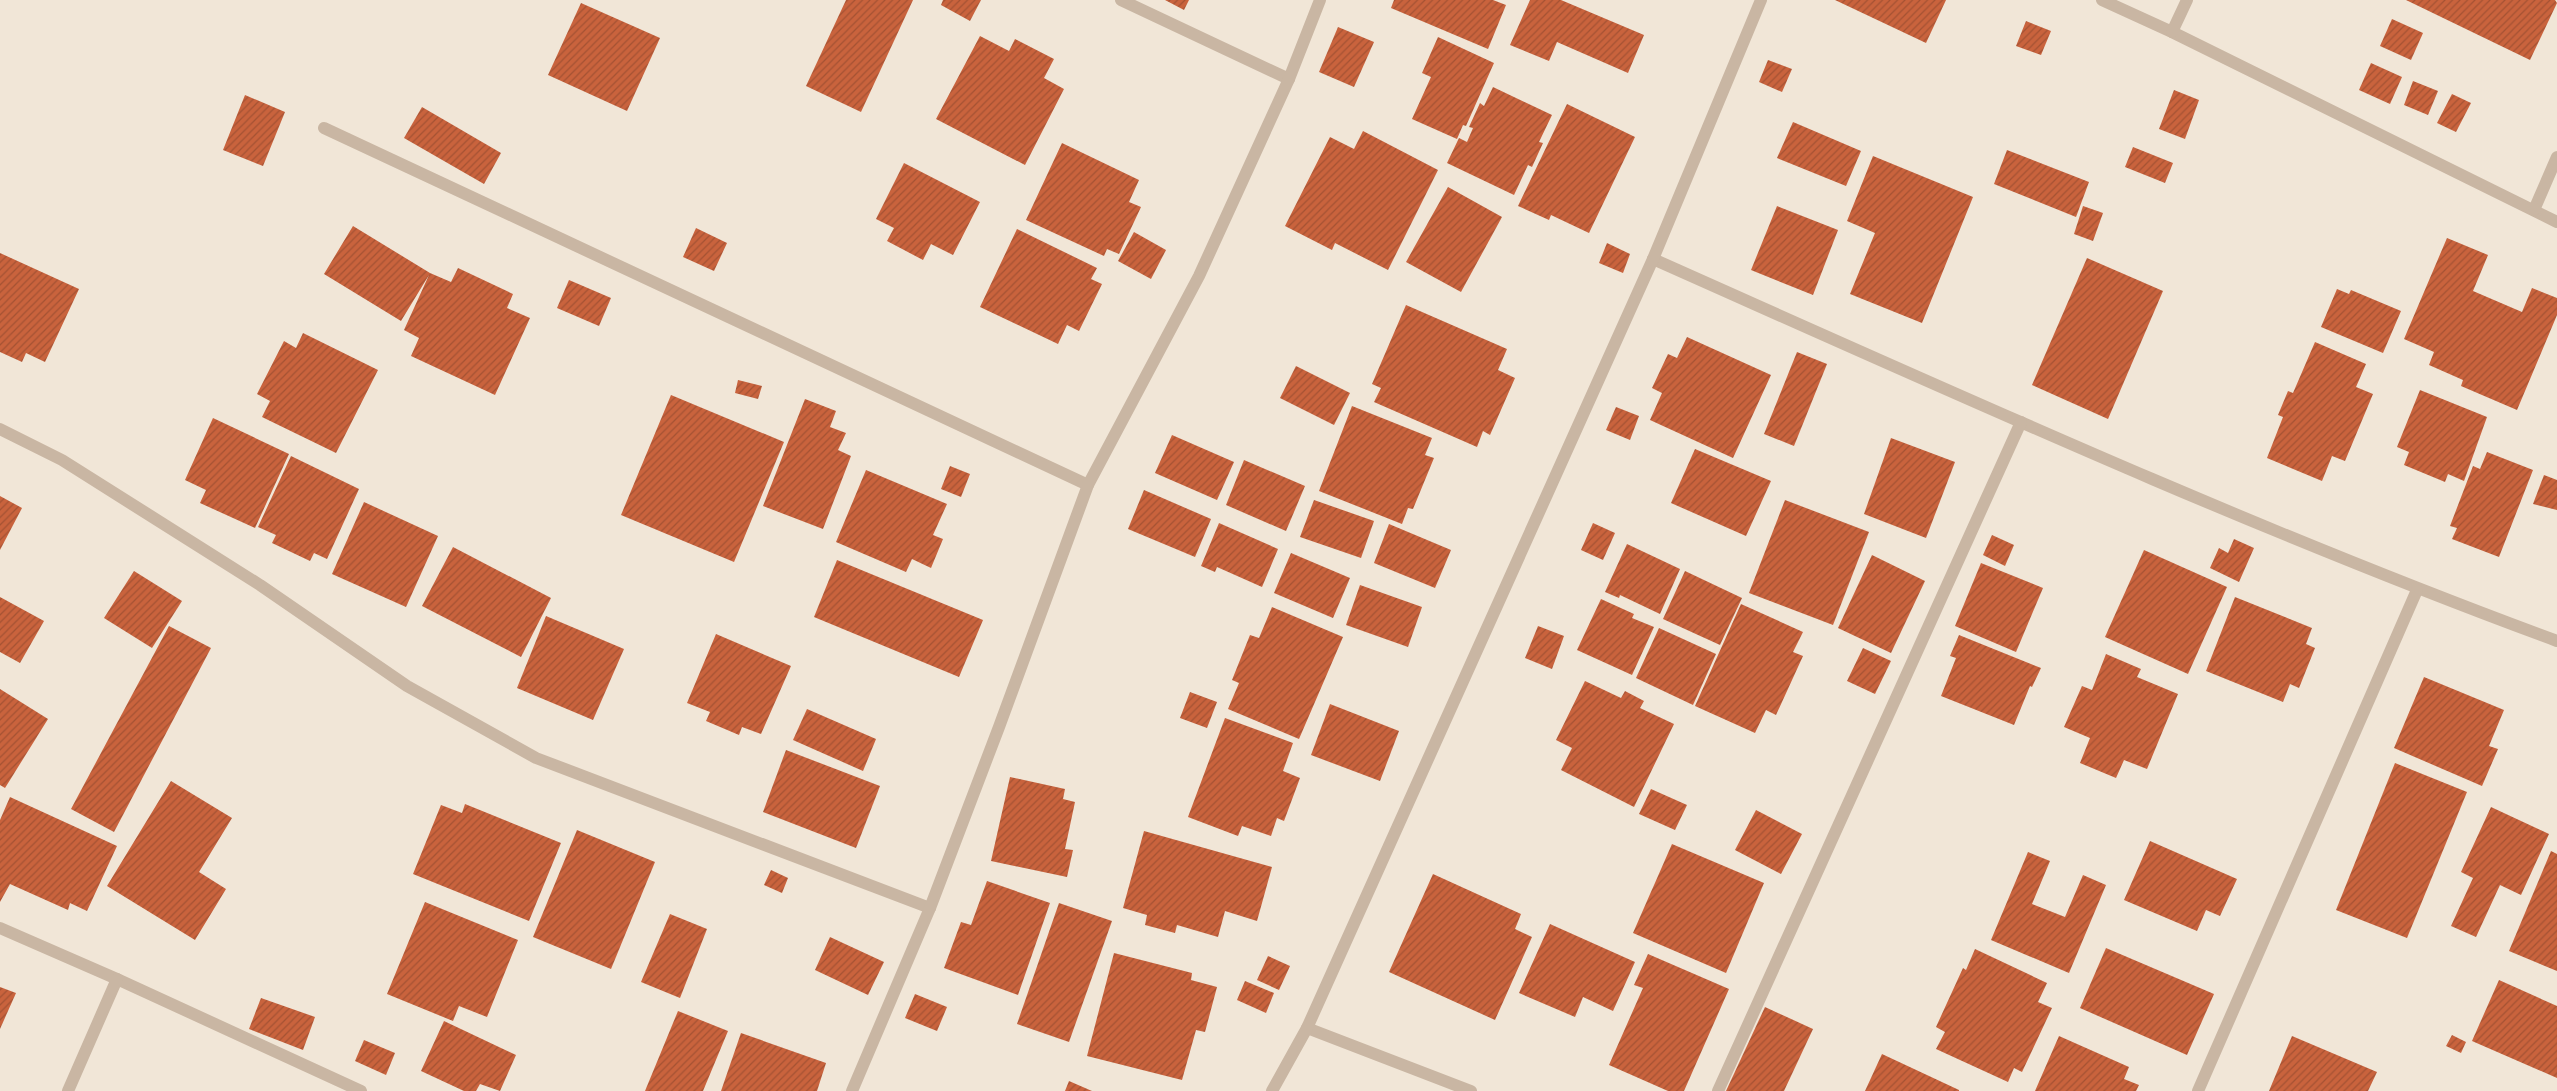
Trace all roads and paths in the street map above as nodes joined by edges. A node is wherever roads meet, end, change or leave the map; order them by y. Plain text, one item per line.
1 (1121, 0) edge
2 (1320, 0) edge
3 (1761, 0) edge
4 (2102, 0) edge
5 (2187, 0) edge
6 (2172, 32) junction
7 (1289, 78) junction
8 (324, 128) dead end
9 (2557, 158) edge
10 (2534, 210) junction
11 (2557, 222) edge
12 (1653, 259) junction
13 (2021, 422) junction
14 (0, 429) edge
15 (1088, 485) junction
16 (2417, 590) junction
17 (2557, 641) edge
18 (930, 908) junction
19 (0, 928) edge
20 (117, 979) junction
21 (1307, 1028) junction
22 (68, 1091) edge
23 (361, 1091) edge
24 (852, 1091) edge
25 (1272, 1091) edge
26 (1471, 1091) edge
27 (1718, 1091) edge
28 (2198, 1091) edge

1 - 7 street
2 - 7 street
3 - 12 street
4 - 6 street
5 - 6 street
6 - 10 street
7 - 15 street
8 - 15 street
9 - 10 street
10 - 11 street
12 - 13 street
12 - 21 street
13 - 16 street
13 - 27 street
14 - 18 street
15 - 18 street
16 - 17 street
16 - 28 street
18 - 24 street
19 - 20 street
20 - 22 street
20 - 23 street
21 - 25 street
21 - 26 street

